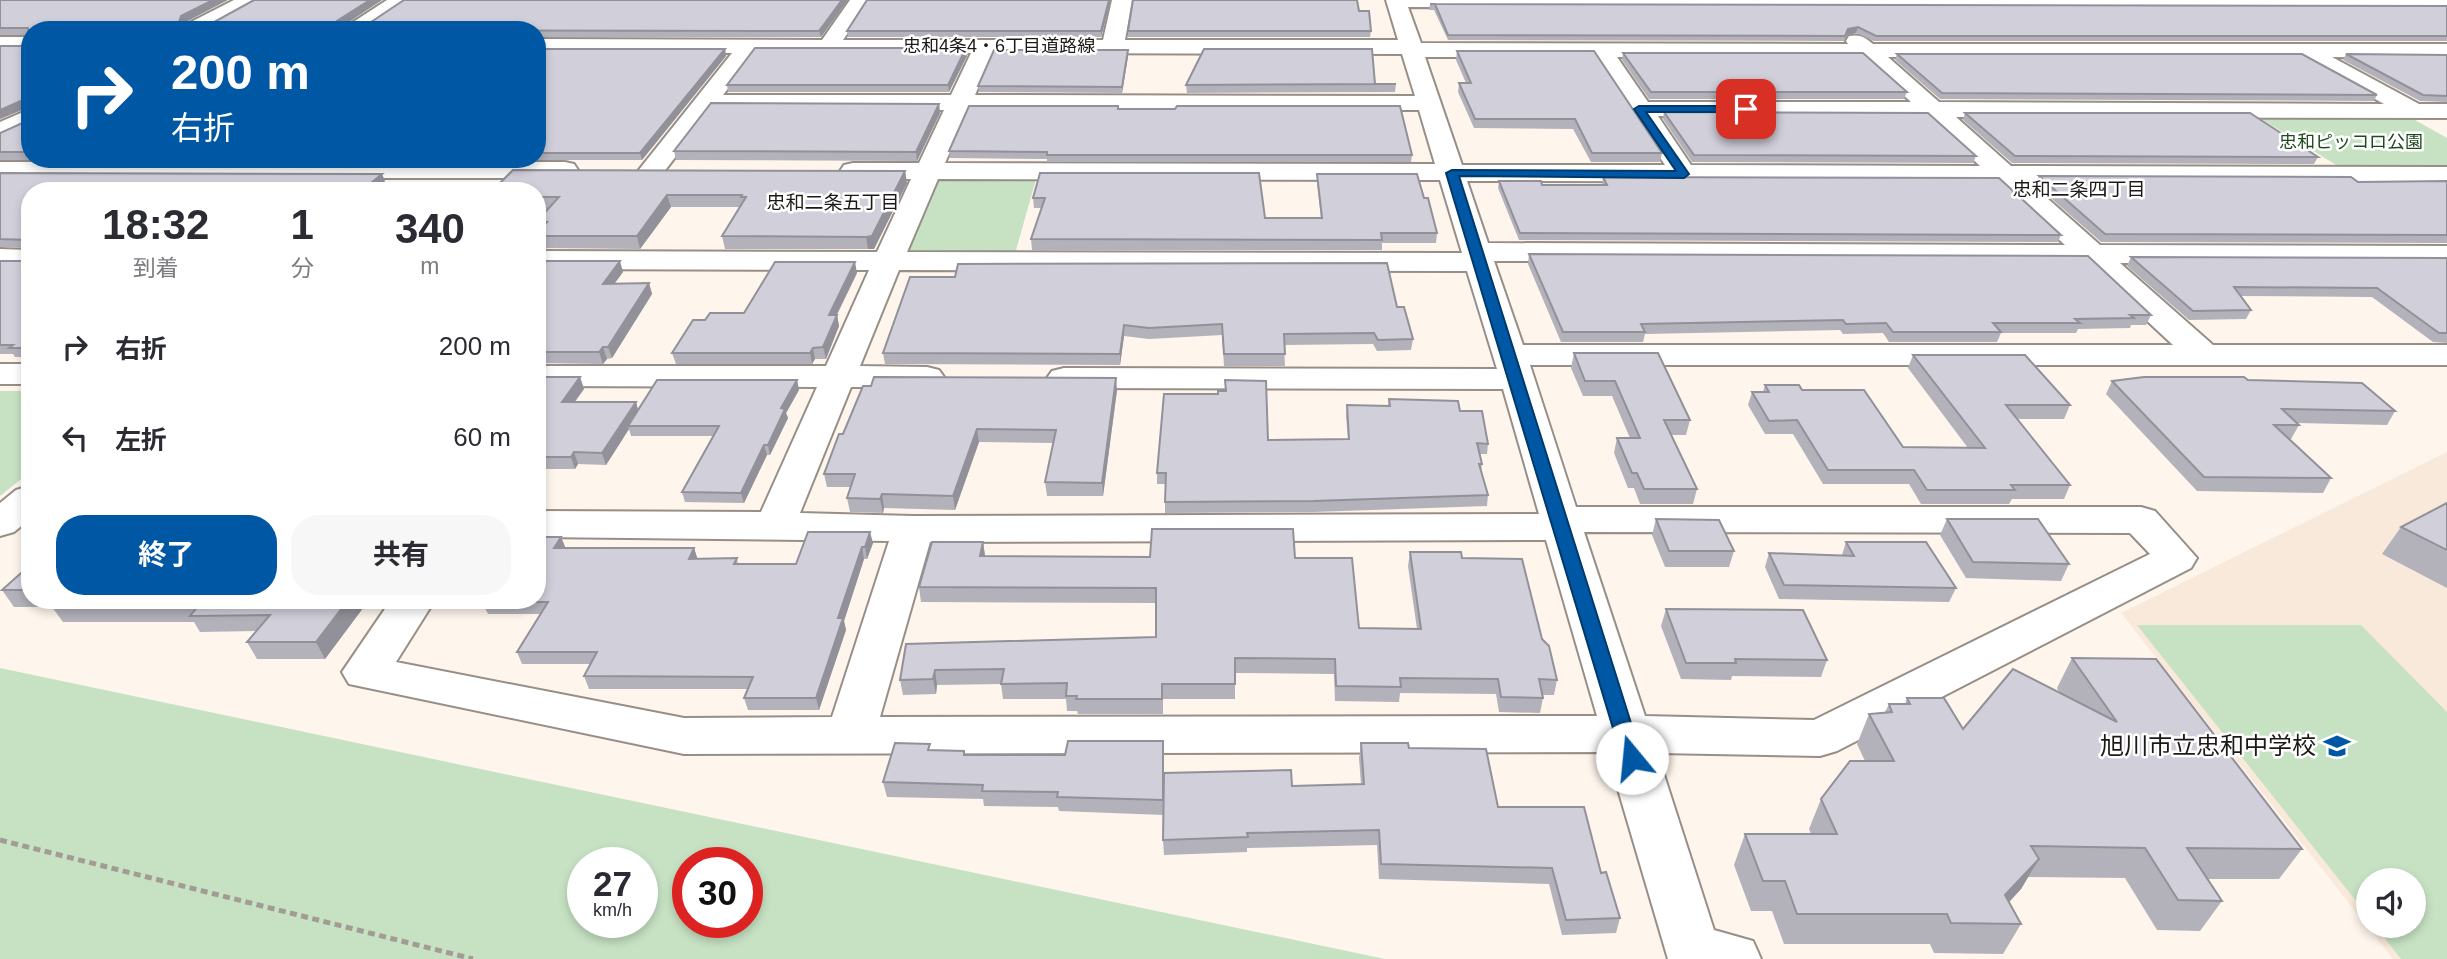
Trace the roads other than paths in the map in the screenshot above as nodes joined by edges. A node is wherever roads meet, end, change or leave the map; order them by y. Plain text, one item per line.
1 (249, 0) edge
2 (401, 0) edge
3 (860, 0) edge
4 (1122, 0) edge
5 (1396, 1) edge
6 (1813, 1) edge
7 (2210, 1) edge
8 (2447, 3) edge
9 (210, 21) edge
10 (366, 21) edge
11 (0, 44) edge
12 (21, 44) edge
13 (546, 46) edge
14 (563, 46) junction
15 (749, 46) junction
16 (828, 46) junction
17 (985, 46) junction
18 (1114, 46) junction
19 (1412, 49) junction
20 (1601, 50) junction
21 (1867, 50) junction
22 (2303, 51) junction
23 (2447, 51) edge
24 (546, 60) edge
25 (704, 102) junction
26 (960, 103) junction
27 (1429, 103) junction
28 (21, 108) edge
29 (1639, 109) junction
30 (1934, 110) junction
31 (2416, 111) junction
32 (2447, 111) edge
33 (2447, 128) edge
34 (0, 132) edge
35 (169, 168) edge
36 (419, 168) edge
37 (526, 168) edge
38 (0, 170) edge
39 (595, 170) edge
40 (623, 171) edge
41 (651, 171) junction
42 (678, 171) edge
43 (831, 171) edge
44 (928, 171) junction
45 (1452, 173) junction
46 (1684, 174) junction
47 (2004, 174) junction
48 (2447, 175) edge
49 (402, 182) edge
50 (2093, 254) junction
51 (2447, 255) edge
52 (1477, 257) junction
53 (0, 258) edge
54 (21, 259) edge
55 (546, 260) edge
56 (888, 261) junction
57 (2203, 354) junction
58 (2447, 355) edge
59 (1513, 367) junction
60 (0, 374) edge
61 (21, 374) edge
62 (546, 376) edge
63 (837, 377) junction
64 (962, 377) edge
65 (1031, 378) edge
66 (21, 506) edge
67 (1560, 523) junction
68 (0, 524) edge
69 (21, 524) edge
70 (546, 524) edge
71 (775, 525) junction
72 (913, 529) junction
73 (408, 609) edge
74 (851, 734) junction
75 (1624, 734) junction
76 (1733, 959) edge

1 - 9 street
2 - 10 street
3 - 16 street
4 - 18 street
5 - 6 street
5 - 19 street
6 - 7 street
6 - 21 street
7 - 8 street
7 - 22 street
11 - 12 street
13 - 14 street, 忠和4条4・6丁目道路線
14 - 15 street, 忠和4条4・6丁目道路線
14 - 24 street
15 - 16 street, 忠和4条4・6丁目道路線
15 - 25 street
16 - 17 street, 忠和4条4・6丁目道路線
17 - 18 street, 忠和4条4・6丁目道路線
17 - 26 street
18 - 19 street, 忠和4条4・6丁目道路線
19 - 20 street, 忠和4条4・6丁目道路線
19 - 27 street
20 - 21 street, 忠和4条4・6丁目道路線
20 - 29 street
21 - 22 street, 忠和4条4・6丁目道路線
21 - 30 street
22 - 23 street, 忠和4条4・6丁目道路線
22 - 31 street
25 - 26 street
25 - 41 street
26 - 27 street
26 - 44 street
27 - 45 street
28 - 34 street
29 - 30 street
29 - 46 street
30 - 31 street
30 - 47 street
31 - 32 street
31 - 33 street
35 - 38 street
36 - 49 street
37 - 39 street
40 - 41 street
41 - 42 street
43 - 44 street
44 - 45 street
44 - 56 street
45 - 46 street
45 - 52 street
46 - 47 street
47 - 48 street
47 - 50 street
50 - 51 street
50 - 52 street
50 - 57 street
52 - 56 street
52 - 59 street
53 - 54 street
55 - 56 street
56 - 63 street
57 - 58 street
57 - 59 street
59 - 65 street
59 - 67 street
60 - 61 street
62 - 63 street
63 - 64 street
63 - 71 street
66 - 68 street
67 - 72 street
67 - 75 street
67 - 75 street
68 - 69 street
70 - 71 street
71 - 72 street
72 - 74 street
73 - 74 street
74 - 75 street
75 - 76 street

